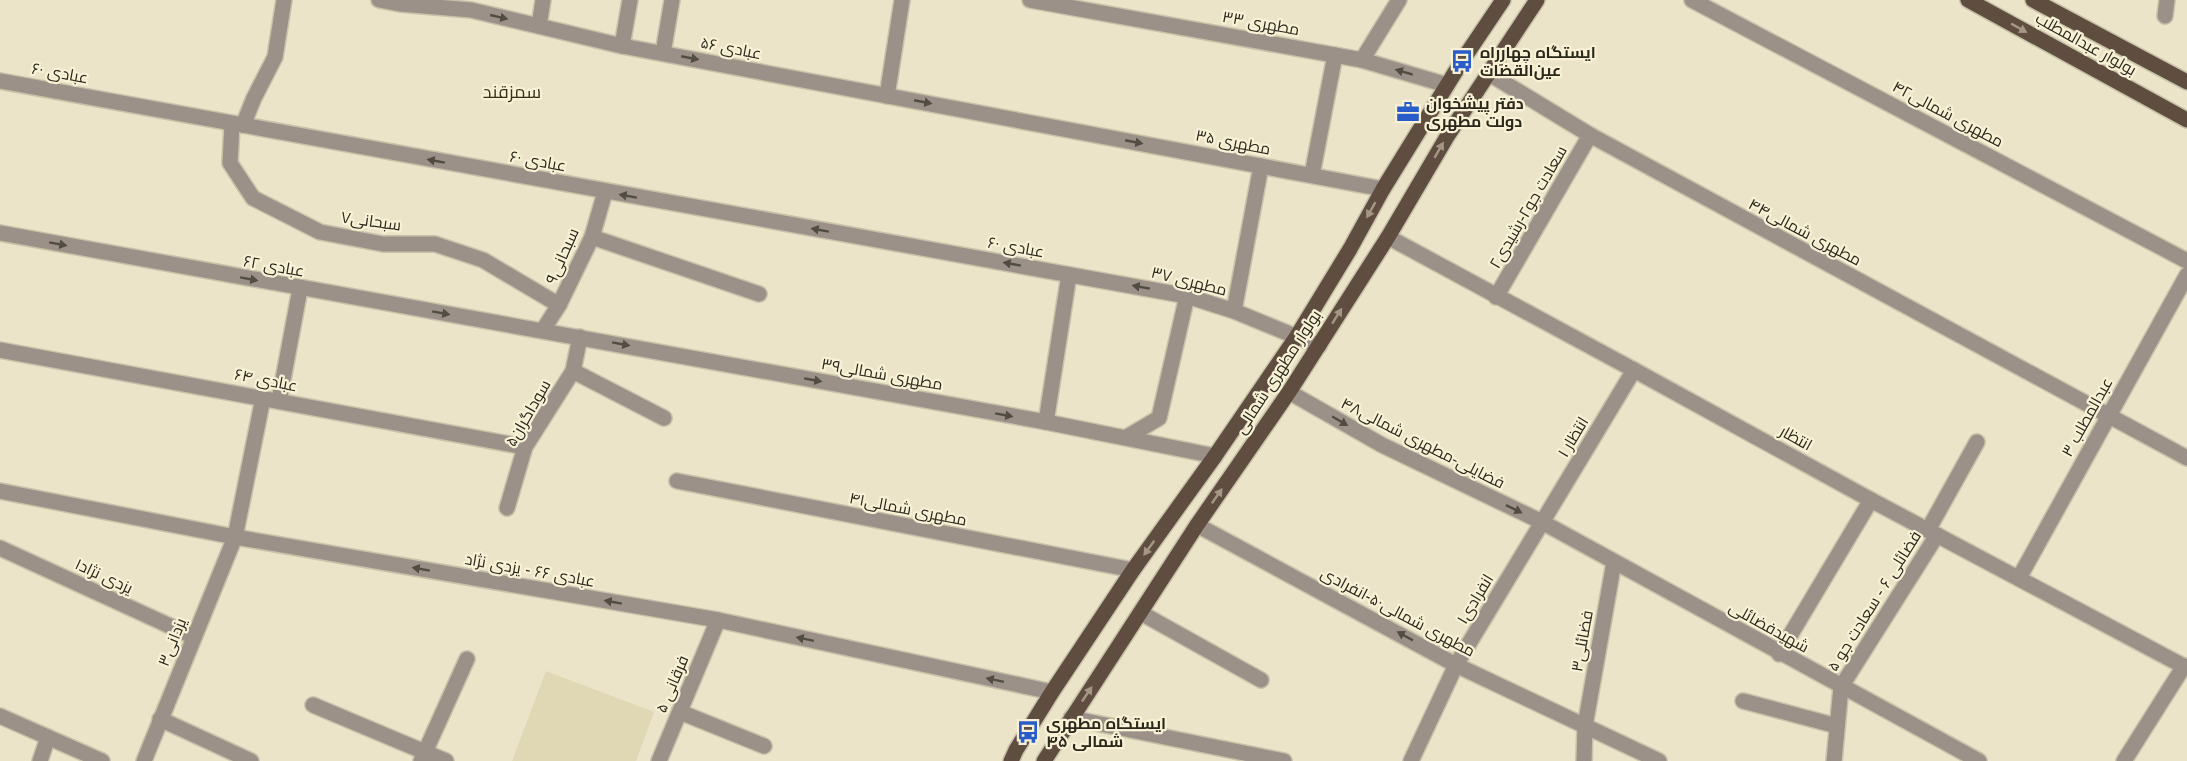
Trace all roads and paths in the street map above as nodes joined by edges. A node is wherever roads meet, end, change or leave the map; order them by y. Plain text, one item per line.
1 (284, 0) edge
2 (379, 0) edge
3 (543, 0) edge
4 (630, 0) edge
5 (672, 0) edge
6 (902, 0) edge
7 (1030, 0) edge
8 (1399, 0) edge
9 (1503, 0) edge
10 (1537, 0) edge
11 (1692, 0) edge
12 (1968, 0) edge
13 (2034, 0) edge
14 (2167, 0) edge
15 (400, 2) edge
16 (472, 5) edge
17 (2165, 16) dead end
18 (539, 26) junction
19 (622, 46) junction
20 (663, 53) junction
21 (1335, 55) junction
22 (1362, 60) junction
23 (1488, 73) junction
24 (0, 81) edge
25 (2187, 82) edge
26 (1447, 85) junction
27 (887, 96) junction
28 (2187, 120) edge
29 (237, 124) junction
30 (1077, 131) joint
31 (1590, 135) junction
32 (1261, 166) junction
33 (1312, 176) junction
34 (1383, 189) junction
35 (605, 192) junction
36 (0, 233) edge
37 (592, 237) junction
38 (1388, 237) junction
39 (2187, 261) edge
40 (2187, 274) edge
41 (1069, 275) junction
42 (300, 289) junction
43 (759, 294) dead end
44 (1187, 296) junction
45 (1497, 297) junction
46 (559, 306) junction
47 (1234, 311) junction
48 (543, 330) junction
49 (1297, 336) junction
50 (580, 337) junction
51 (1319, 346) junction
52 (0, 350) edge
53 (1634, 370) junction
54 (573, 371) junction
55 (1289, 392) junction
56 (263, 398) junction
57 (279, 401) junction
58 (2109, 416) junction
59 (664, 418) dead end
60 (1046, 422) junction
61 (1127, 437) junction
62 (1977, 442) dead end
63 (525, 447) junction
64 (1215, 456) junction
65 (2187, 458) edge
66 (677, 481) dead end
67 (0, 491) edge
68 (1871, 500) junction
69 (507, 508) dead end
70 (1542, 522) junction
71 (1197, 525) junction
72 (1932, 533) junction
73 (235, 537) junction
74 (0, 548) edge
75 (1614, 562) junction
76 (1133, 570) junction
77 (2019, 578) junction
78 (1141, 613) junction
79 (718, 621) junction
80 (194, 637) junction
81 (1779, 654) junction
82 (467, 659) dead end
83 (1456, 664) junction
84 (2186, 667) edge
85 (1261, 680) dead end
86 (1840, 687) junction
87 (1052, 692) junction
88 (1743, 701) dead end
89 (313, 705) dead end
90 (680, 712) junction
91 (0, 716) edge
92 (1071, 718) junction
93 (160, 719) junction
94 (1585, 726) junction
95 (1837, 726) junction
96 (48, 737) junction
97 (764, 746) dead end
98 (423, 757) edge
99 (40, 761) edge
100 (102, 761) edge
101 (144, 761) edge
102 (251, 761) edge
103 (446, 761) edge
104 (659, 761) edge
105 (1011, 761) edge
106 (1044, 761) edge
107 (1284, 761) edge
108 (1411, 761) edge
109 (1584, 761) edge
110 (1659, 761) edge
111 (1834, 761) edge
112 (1979, 761) edge
113 (2124, 761) edge

1 - 29 street, سبحانی۷
2 - 15 street, عبادی ۵۶
3 - 18 street
4 - 19 street
5 - 20 street
6 - 27 street
7 - 21 street, مطهری ۳۳
8 - 22 street
9 - 26 main road, بولوار مطهری شمالی
10 - 23 main road, بولوار مطهری شمالی
11 - 39 street, مطهری شمالی۴۲
12 -> 28 main road, بولوار عبدالمطلب
13 - 25 main road, بولوار عبدالمطلب
14 - 17 street
15 - 16 street, عبادی ۵۶
16 -> 18 street, عبادی ۵۶
18 - 19 street, عبادی ۵۶
19 - 20 street, عبادی ۵۶
20 -> 27 street, عبادی ۵۶
21 - 22 street, مطهری ۳۳
21 - 33 street
26 -> 22 street, مطهری ۳۳
23 - 31 street, مطهری شمالی۴۴
38 -> 23 main road, بولوار مطهری شمالی
24 - 29 street, عبادی ۶۰
26 - 34 main road, بولوار مطهری شمالی
27 -> 30 street, عبادی ۵۶
35 -> 29 street, عبادی ۶۰
29 - 46 street, سبحانی۷
30 -> 32 street, مطهری ۳۵
31 - 45 street, سعادت جو۲-رشیدی۲
31 - 58 street, مطهری شمالی۴۴
32 - 33 street, مطهری ۳۵
32 - 47 street
33 - 34 street, مطهری ۳۵
34 -> 49 main road, بولوار مطهری شمالی
35 - 37 street, سبحانی۹
41 -> 35 street, عبادی ۶۰
36 -> 42 street, عبادی ۶۲
37 - 43 street
37 - 46 street, سبحانی۹
38 - 45 street, انتظار
51 -> 38 main road, بولوار مطهری شمالی
40 - 58 street, عبدالمطلب ۳
44 -> 41 street, مطهری ۳۷
41 - 60 street
42 -> 48 street, عبادی ۶۲
42 - 57 street
44 - 47 street, مطهری ۳۷
44 - 61 street
45 - 53 street, انتظار
46 - 48 street, سبحانی۹
47 - 49 street, مطهری ۳۷
48 - 50 street, مطهری شمالی۳۹
49 - 51 street, مطهری ۳۷
49 - 64 main road, بولوار مطهری شمالی
50 - 54 street, سوداگران۵
50 -> 60 street, مطهری شمالی۳۹
51 - 55 main road, بولوار مطهری شمالی
52 - 56 street, عبادی ۶۴
53 - 68 street, انتظار
53 - 70 street, انتظار ۱
54 - 59 street
54 - 63 street, سوداگران۵
55 -> 70 street, فضایلی-مطهری شمالی۴۸
71 -> 55 main road, بولوار مطهری شمالی
56 - 57 street, عبادی ۶۴
56 - 73 street, یزدانی۳
57 - 63 street, عبادی ۶۴
58 - 65 street, مطهری شمالی۴۴
58 - 77 street, عبدالمطلب ۳
60 - 61 street, مطهری شمالی۳۹
61 - 64 street, مطهری شمالی۳۹
62 - 72 street, فضائلی ۶ - سعادت جو ۵
63 - 69 street, سوداگران۵
64 -> 76 main road, بولوار مطهری شمالی
66 - 76 street, مطهری شمالی۴۱
67 - 73 street, عبادی ۶۶ - یزدی نژاد
68 - 72 street, انتظار
68 - 81 street
70 - 75 street, شهیدفضائلی
70 - 83 street, انفرادی۱
71 - 78 main road, بولوار مطهری شمالی
83 -> 71 street, مطهری شمالی۵۰-انفرادی
72 - 77 street, انتظار
72 - 86 street, فضائلی ۶ - سعادت جو ۵
79 -> 73 street, عبادی ۶۶ - یزدی نژاد
73 - 80 street, یزدانی۳
74 - 80 street, یزدی نژاد۱
75 - 81 street, شهیدفضائلی
75 - 94 street, فضائلی۳
76 - 87 main road, بولوار مطهری شمالی
77 - 84 street, انتظار
78 - 85 street
92 -> 78 main road, بولوار مطهری شمالی
87 -> 79 street, عبادی ۶۶ - یزدی نژاد
79 - 90 street, فرقانی ۵
80 - 93 street, یزدانی۳
81 - 86 street, شهیدفضائلی
82 - 98 street
83 - 94 street, مطهری شمالی۵۰-انفرادی
83 - 108 street, انفرادی۱
84 - 113 street
86 - 95 street
86 - 112 street, شهیدفضائلی
87 - 105 main road, بولوار مطهری شمالی
88 - 95 street
89 - 98 street
90 - 97 street
90 - 104 street, فرقانی ۵
91 - 96 street
92 - 106 main road, بولوار مطهری شمالی
92 - 107 street
93 - 101 street, یزدانی۳
93 - 102 street
94 - 109 street, فضائلی۳
94 - 110 street, مطهری شمالی۵۰-انفرادی
95 - 111 street
96 - 99 street
96 - 100 street
98 - 103 street

